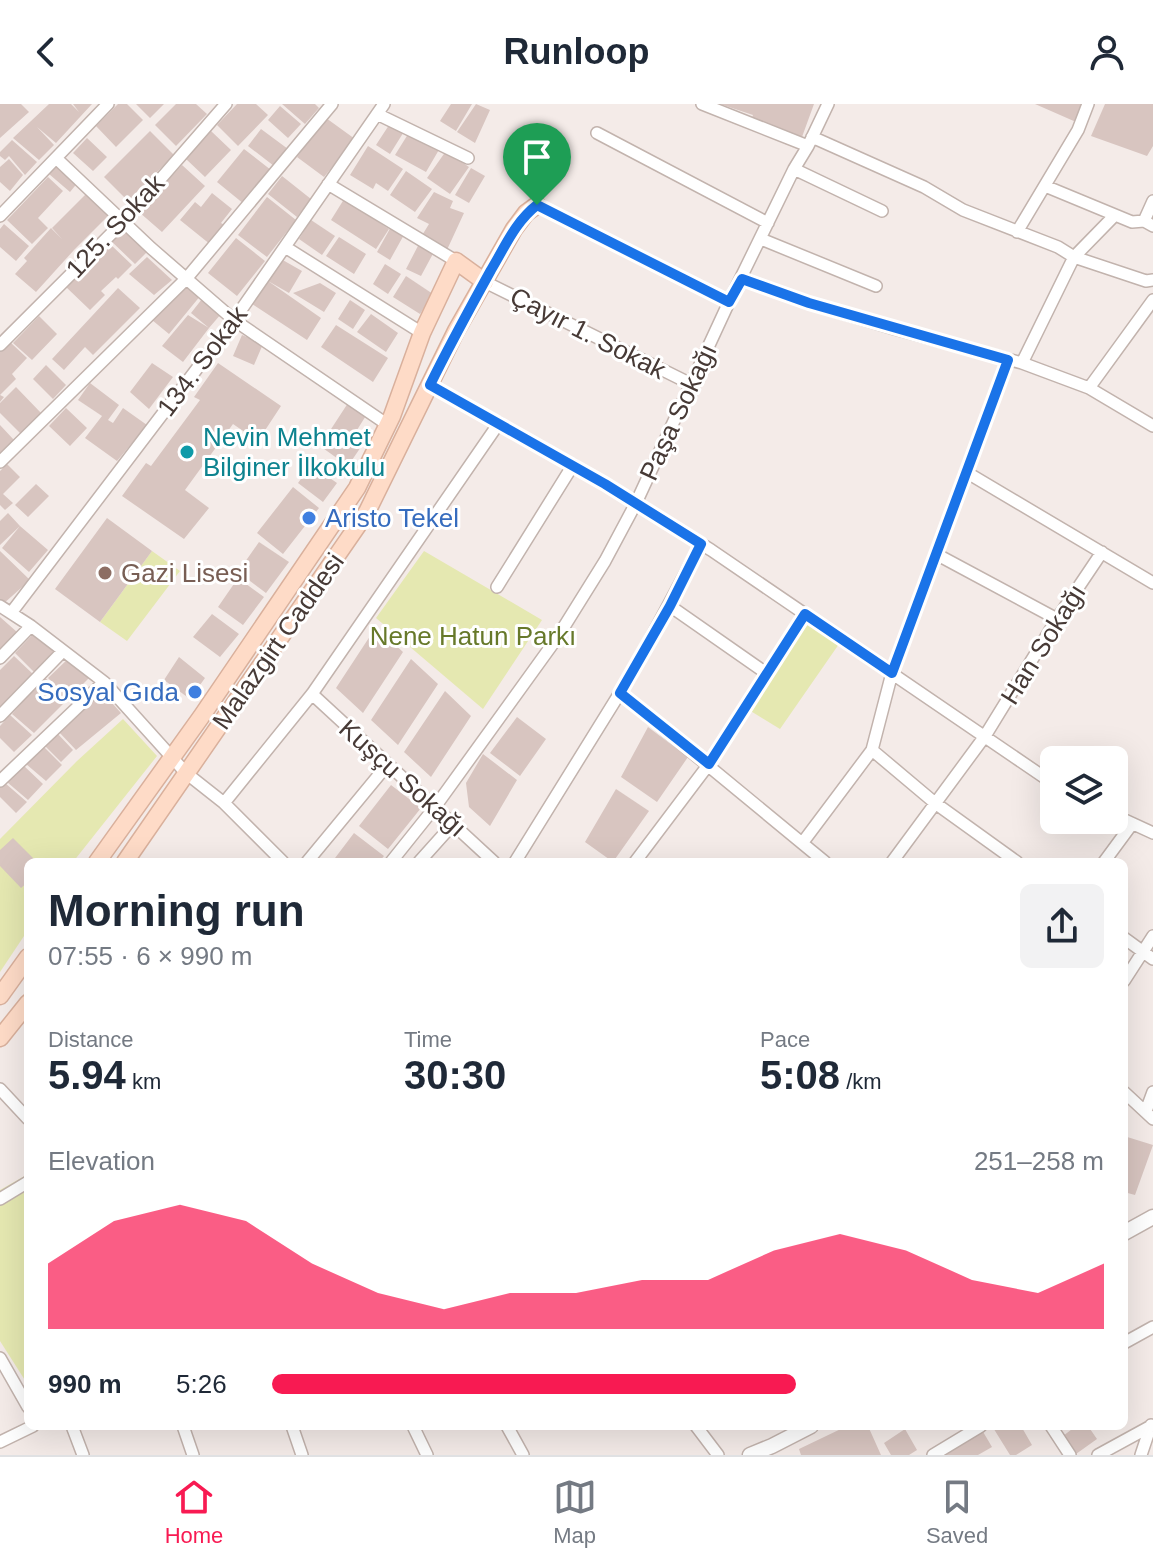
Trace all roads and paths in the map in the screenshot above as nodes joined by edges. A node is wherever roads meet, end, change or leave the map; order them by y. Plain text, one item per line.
1 (108, 104) edge
2 (226, 104) edge
3 (332, 104) edge
4 (702, 104) edge
5 (828, 104) edge
6 (1088, 104) edge
7 (380, 109) edge
8 (597, 133) dead end
9 (810, 142) junction
10 (56, 158) junction
11 (468, 158) dead end
12 (794, 169) junction
13 (328, 184) junction
14 (1045, 186) junction
15 (1153, 201) edge
16 (537, 205) joint
17 (882, 211) dead end
18 (1115, 215) junction
19 (0, 216) edge
20 (123, 222) junction
21 (768, 223) junction
22 (1148, 223) edge
23 (1017, 232) junction
24 (761, 239) junction
25 (285, 247) junction
26 (1074, 257) junction
27 (456, 261) junction
28 (186, 279) junction
29 (742, 279) junction
30 (1153, 280) edge
31 (485, 282) junction
32 (876, 286) dead end
33 (1153, 300) edge
34 (729, 302) junction
35 (234, 320) junction
36 (422, 333) junction
37 (0, 345) edge
38 (1008, 360) junction
39 (1022, 363) junction
40 (691, 384) junction
41 (430, 385) junction
42 (1089, 388) junction
43 (499, 423) junction
44 (388, 425) junction
45 (1153, 426) edge
46 (0, 462) edge
47 (573, 465) junction
48 (966, 472) junction
49 (636, 503) junction
50 (701, 544) junction
51 (1102, 552) junction
52 (936, 554) junction
53 (1153, 583) edge
54 (497, 587) dead end
55 (670, 606) junction
56 (5, 610) edge
57 (805, 614) junction
58 (1057, 619) junction
59 (31, 626) junction
60 (63, 651) junction
61 (0, 658) edge
62 (766, 673) junction
63 (892, 673) junction
64 (104, 682) junction
65 (620, 693) junction
66 (312, 694) junction
67 (0, 716) edge
68 (985, 736) junction
69 (872, 750) junction
70 (172, 758) junction
71 (388, 764) junction
72 (709, 764) junction
73 (186, 773) junction
74 (1040, 774) edge
75 (0, 781) edge
76 (224, 803) junction
77 (935, 803) junction
78 (435, 807) junction
79 (1128, 822) edge
80 (454, 823) junction
81 (1132, 824) junction
82 (1153, 833) edge
83 (803, 842) junction
84 (100, 858) edge
85 (128, 858) edge
86 (279, 858) edge
87 (310, 858) edge
88 (394, 858) edge
89 (423, 858) edge
90 (490, 858) edge
91 (517, 858) edge
92 (638, 858) edge
93 (821, 858) edge
94 (895, 858) edge
95 (1001, 858) edge
96 (1107, 858) edge
97 (1153, 936) edge
98 (1128, 941) edge
99 (1148, 955) edge
100 (24, 963) edge
101 (1128, 977) edge
102 (0, 996) edge
103 (24, 1008) edge
104 (0, 1038) edge
105 (0, 1089) edge
106 (1153, 1092) edge
107 (1128, 1096) edge
108 (24, 1115) edge
109 (1149, 1115) edge
110 (24, 1184) edge
111 (0, 1199) edge
112 (1153, 1217) edge
113 (1128, 1231) edge
114 (1153, 1327) edge
115 (1128, 1341) edge
116 (0, 1358) edge
117 (24, 1400) edge
118 (1152, 1422) edge
119 (25, 1430) edge
120 (74, 1430) edge
121 (184, 1430) edge
122 (293, 1430) edge
123 (415, 1430) edge
124 (509, 1430) edge
125 (699, 1430) edge
126 (803, 1430) edge
127 (974, 1430) edge
128 (1054, 1430) edge
129 (0, 1442) edge
130 (83, 1455) edge
131 (193, 1455) edge
132 (302, 1455) edge
133 (427, 1455) edge
134 (523, 1455) edge
135 (718, 1455) edge
136 (750, 1455) edge
137 (933, 1455) edge
138 (1070, 1455) edge
139 (1098, 1455) edge
140 (1141, 1455) edge

1 - 10 street
2 - 20 street, 125. Sokak
3 - 28 street
4 - 9 street
5 - 9 street, Paşa Sokağı
6 - 14 street
7 - 11 street
7 - 13 street, 134. Sokak
8 - 21 street
9 - 12 street, Paşa Sokağı
9 - 23 street
10 - 19 street
10 - 20 street
12 - 17 street
12 - 21 street, Paşa Sokağı
13 - 25 street, 134. Sokak
13 - 27 street
14 - 18 street
14 - 23 street
15 - 22 street
16 - 31 main road, Malazgirt Caddesi
16 - 34 street
18 - 22 street
18 - 26 street
20 - 28 street
20 - 37 street, 125. Sokak
21 - 24 street, Paşa Sokağı
23 - 26 street
24 - 29 street, Paşa Sokağı
24 - 32 street
25 - 35 street, 134. Sokak
25 - 36 street
26 - 30 street
26 - 39 street
27 - 31 main road
27 - 36 main road, Malazgirt Caddesi
28 - 35 street
28 - 46 street
29 - 34 street, Paşa Sokağı
29 - 38 street
31 - 40 street, Çayır 1. Sokak
31 - 41 main road, Malazgirt Caddesi
33 - 42 street
34 - 40 street, Paşa Sokağı
35 - 44 street
35 - 56 street, 134. Sokak
36 - 44 main road, Malazgirt Caddesi
38 - 39 street
38 - 48 street
39 - 42 street
40 - 49 street, Paşa Sokağı
41 - 43 street
41 - 73 main road, Malazgirt Caddesi
42 - 45 street
43 - 47 street
43 - 66 street
44 - 70 main road, Malazgirt Caddesi
47 - 49 street
47 - 54 street
48 - 51 street
48 - 52 street
49 - 50 street
49 - 78 street, Paşa Sokağı
50 - 55 street
50 - 57 street
51 - 53 street
51 - 58 street, Han Sokağı
52 - 58 street
52 - 63 street
55 - 62 street
55 - 65 street
56 - 59 street
57 - 62 street
57 - 63 street
58 - 68 street, Han Sokağı
59 - 60 street
59 - 61 street
60 - 64 street
60 - 67 street
62 - 72 street
63 - 68 street
63 - 69 street
64 - 70 street
64 - 75 street
65 - 72 street
65 - 91 street
66 - 71 street, Kuşçu Sokağı
66 - 76 street
68 - 74 street
68 - 77 street, Han Sokağı
69 - 77 street
69 - 83 street
70 - 73 street
70 - 84 main road, Malazgirt Caddesi
71 - 78 street, Kuşçu Sokağı
71 - 87 street
72 - 83 street
72 - 92 street
73 - 76 street
73 - 85 main road, Malazgirt Caddesi
76 - 86 street
77 - 94 street, Han Sokağı
77 - 95 street
78 - 80 street, Kuşçu Sokağı
78 - 88 street, Paşa Sokağı
79 - 81 street
80 - 89 street
80 - 90 street, Kuşçu Sokağı
81 - 82 street
81 - 96 street
83 - 93 street
97 - 99 street
98 - 99 street
99 - 101 street
100 - 102 main road
103 - 104 main road
105 - 108 street
106 - 109 street
107 - 109 street
110 - 111 street
112 - 113 street
114 - 115 street
116 - 117 street
118 - 139 street
118 - 140 street
119 - 129 street
120 - 130 street
121 - 131 street
122 - 132 street
123 - 133 street
124 - 134 street
125 - 135 street
126 - 136 street
127 - 137 street
128 - 138 street

